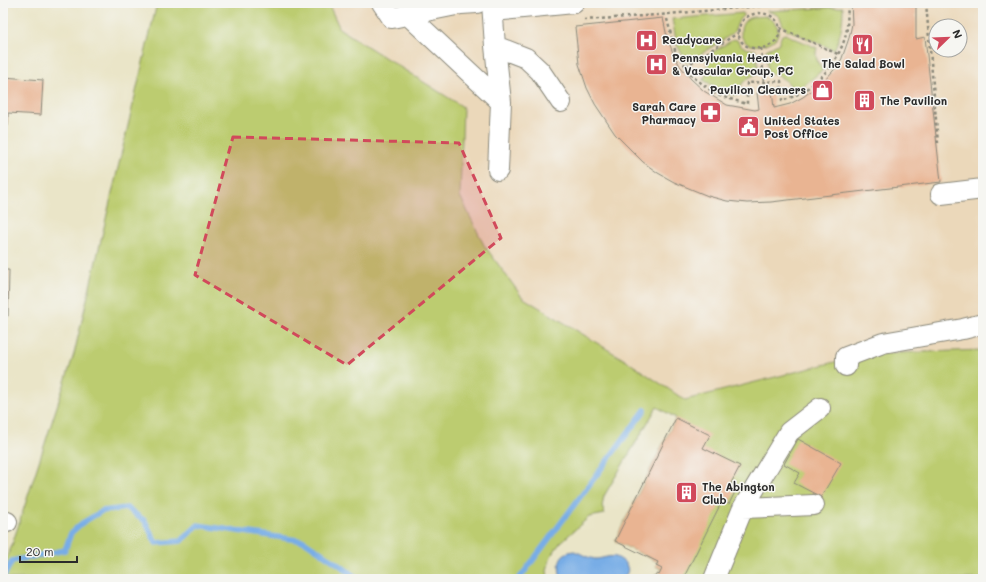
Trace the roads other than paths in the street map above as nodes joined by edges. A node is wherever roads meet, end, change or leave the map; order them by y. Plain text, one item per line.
1 (382, 3) edge
2 (477, 5) edge
3 (577, 12) edge
4 (408, 14) junction
5 (495, 46) junction
6 (501, 102) junction
7 (561, 102) dead end
8 (498, 170) dead end
9 (983, 189) edge
10 (941, 194) dead end
11 (983, 324) edge
12 (846, 366) dead end
13 (820, 408) dead end
14 (814, 505) dead end
15 (743, 508) junction
16 (714, 579) edge

1 - 4 lane
2 - 3 lane
2 - 4 lane
2 - 5 lane
4 - 6 lane
5 - 6 lane
5 - 7 lane
6 - 8 lane
9 - 10 lane
11 - 12 lane
13 - 15 lane
14 - 15 lane
15 - 16 lane

